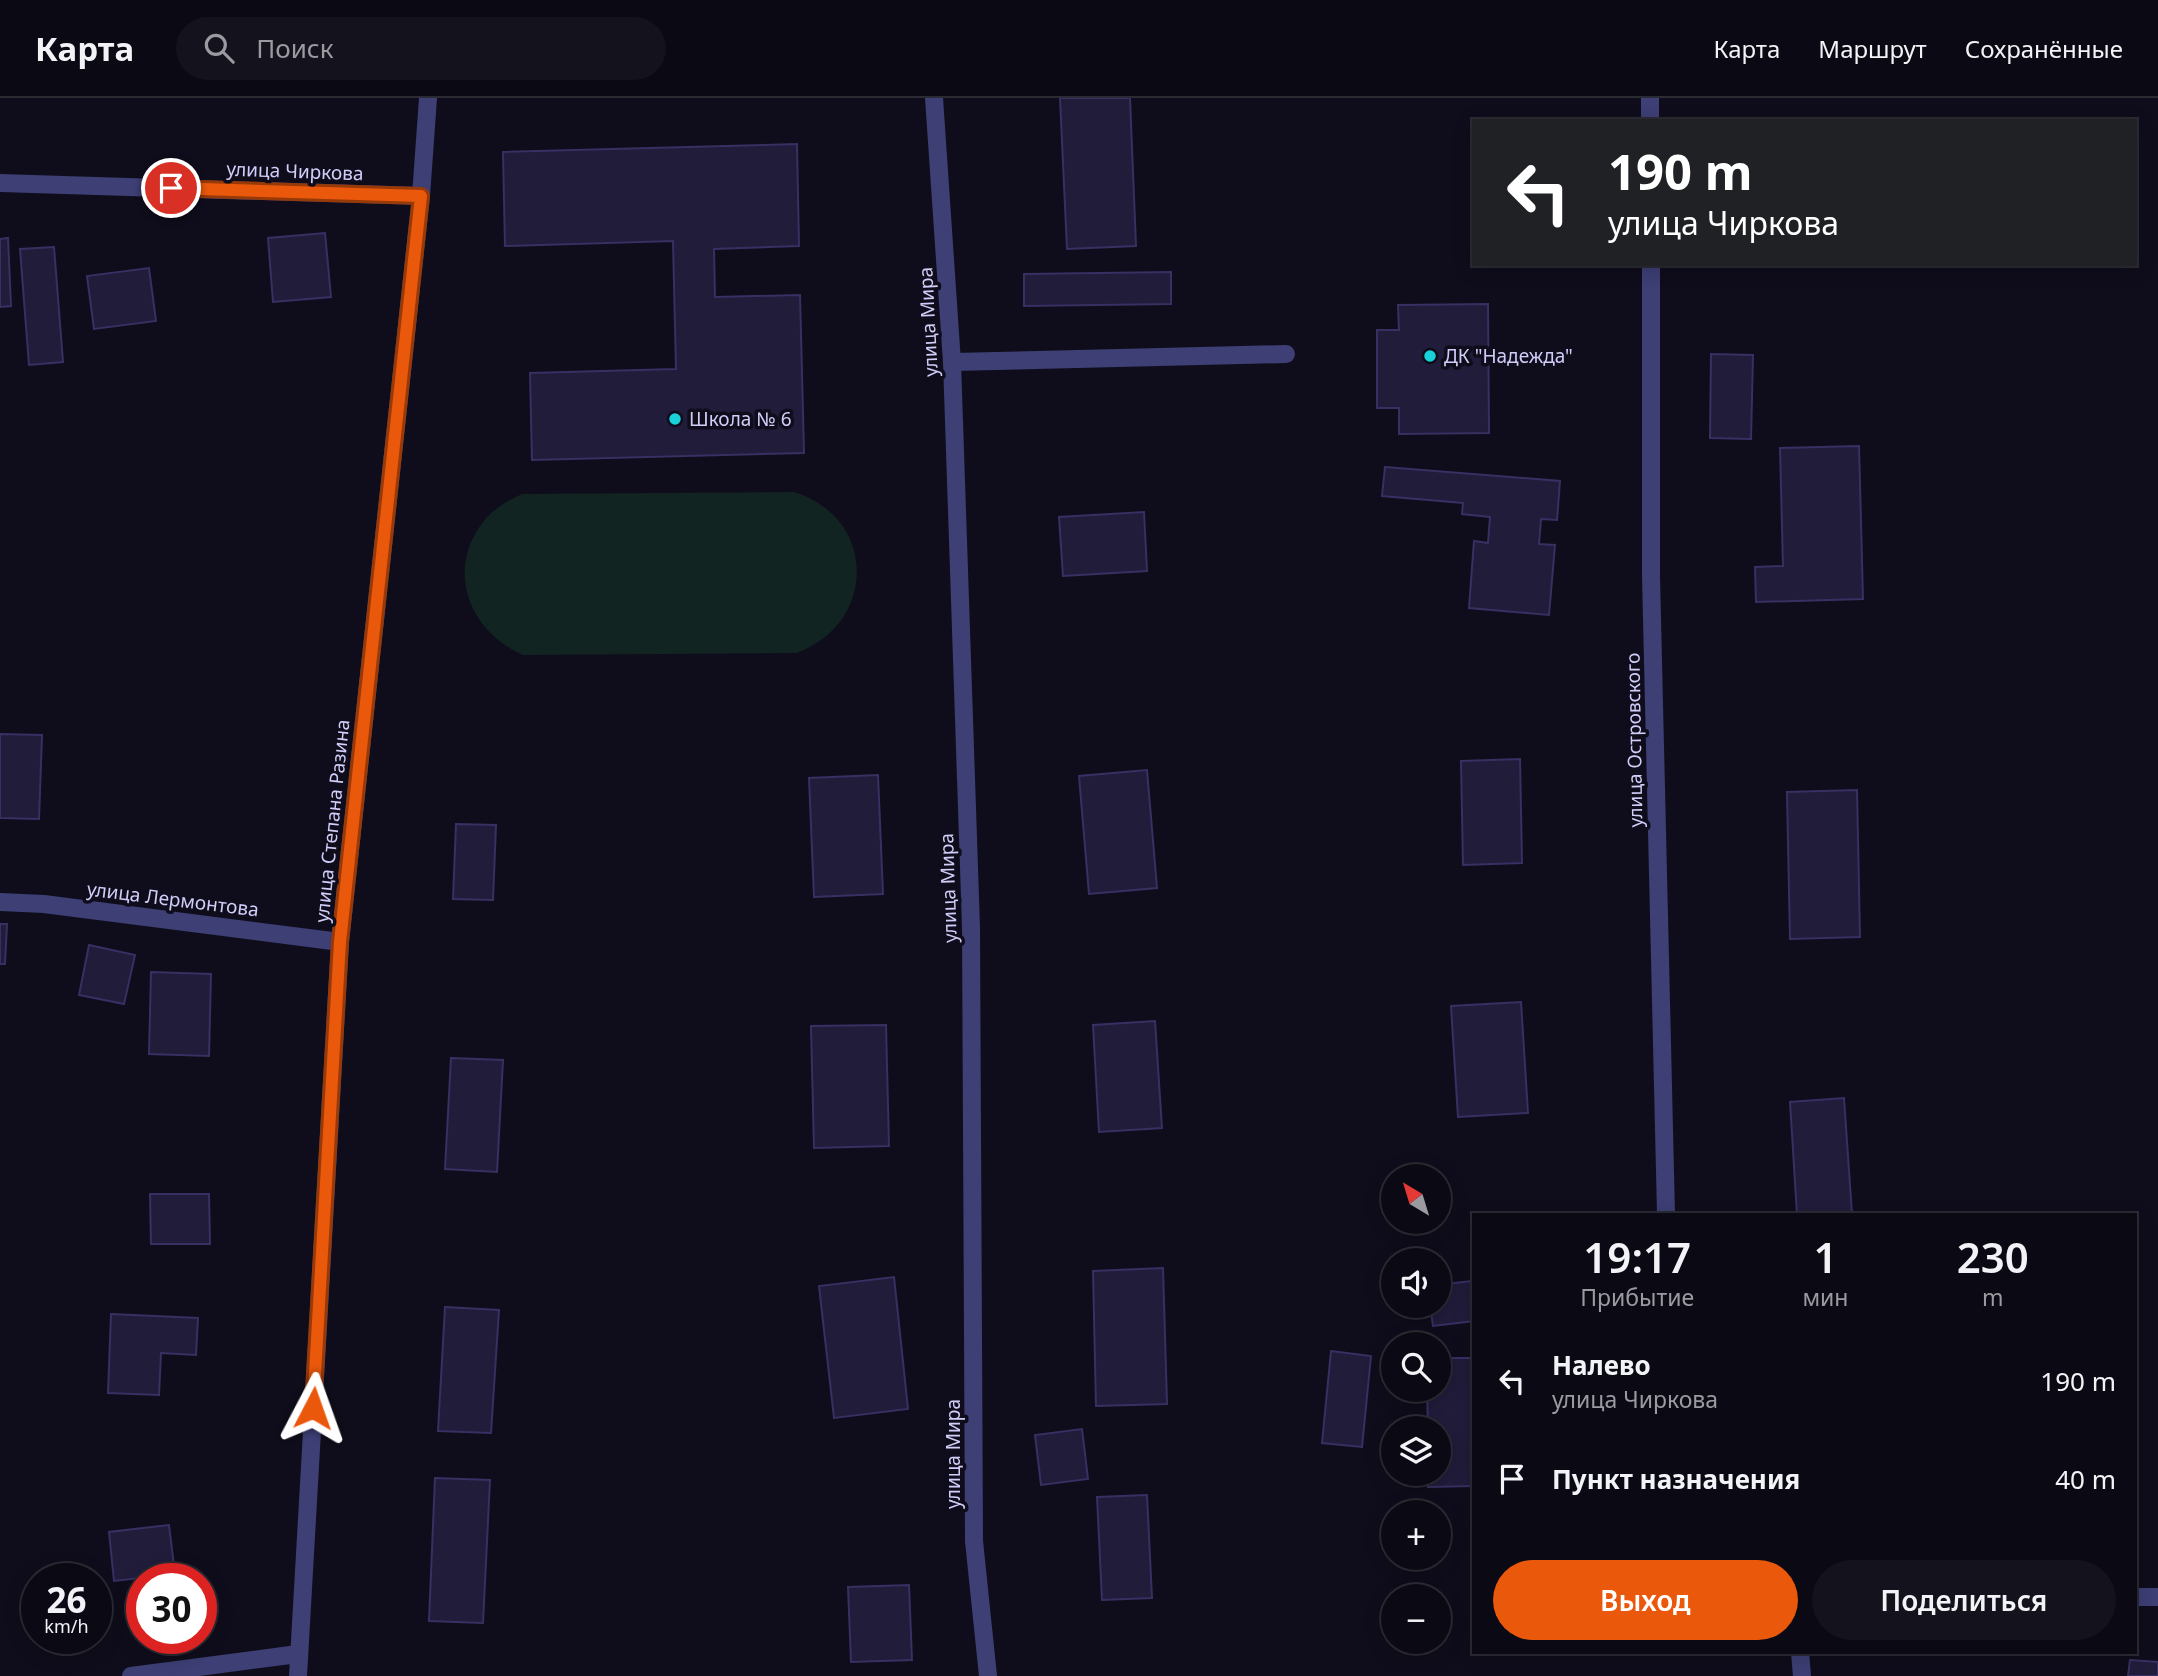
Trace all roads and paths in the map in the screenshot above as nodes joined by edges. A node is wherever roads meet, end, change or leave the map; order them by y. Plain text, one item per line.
1 (428, 98) edge
2 (934, 98) edge
3 (1650, 98) edge
4 (1650, 119) edge
5 (0, 183) edge
6 (421, 196) junction
7 (1651, 266) edge
8 (1286, 354) dead end
9 (952, 362) junction
10 (0, 902) edge
11 (340, 942) junction
12 (1666, 1213) edge
13 (2137, 1597) edge
14 (2158, 1597) edge
15 (298, 1654) junction
16 (1800, 1654) edge
17 (131, 1676) edge
18 (298, 1676) edge
19 (988, 1676) edge
20 (1802, 1676) edge

1 - 6 street, улица Степана Разина
2 - 9 street, улица Мира
3 - 4 street
5 - 6 street, улица Чиркова
6 - 11 street, улица Степана Разина
7 - 12 street, улица Островского
8 - 9 street
9 - 19 street, улица Мира
10 - 11 street, улица Лермонтова
11 - 15 street, улица Степана Разина
13 - 14 street
15 - 17 street
15 - 18 street, улица Степана Разина
16 - 20 street

